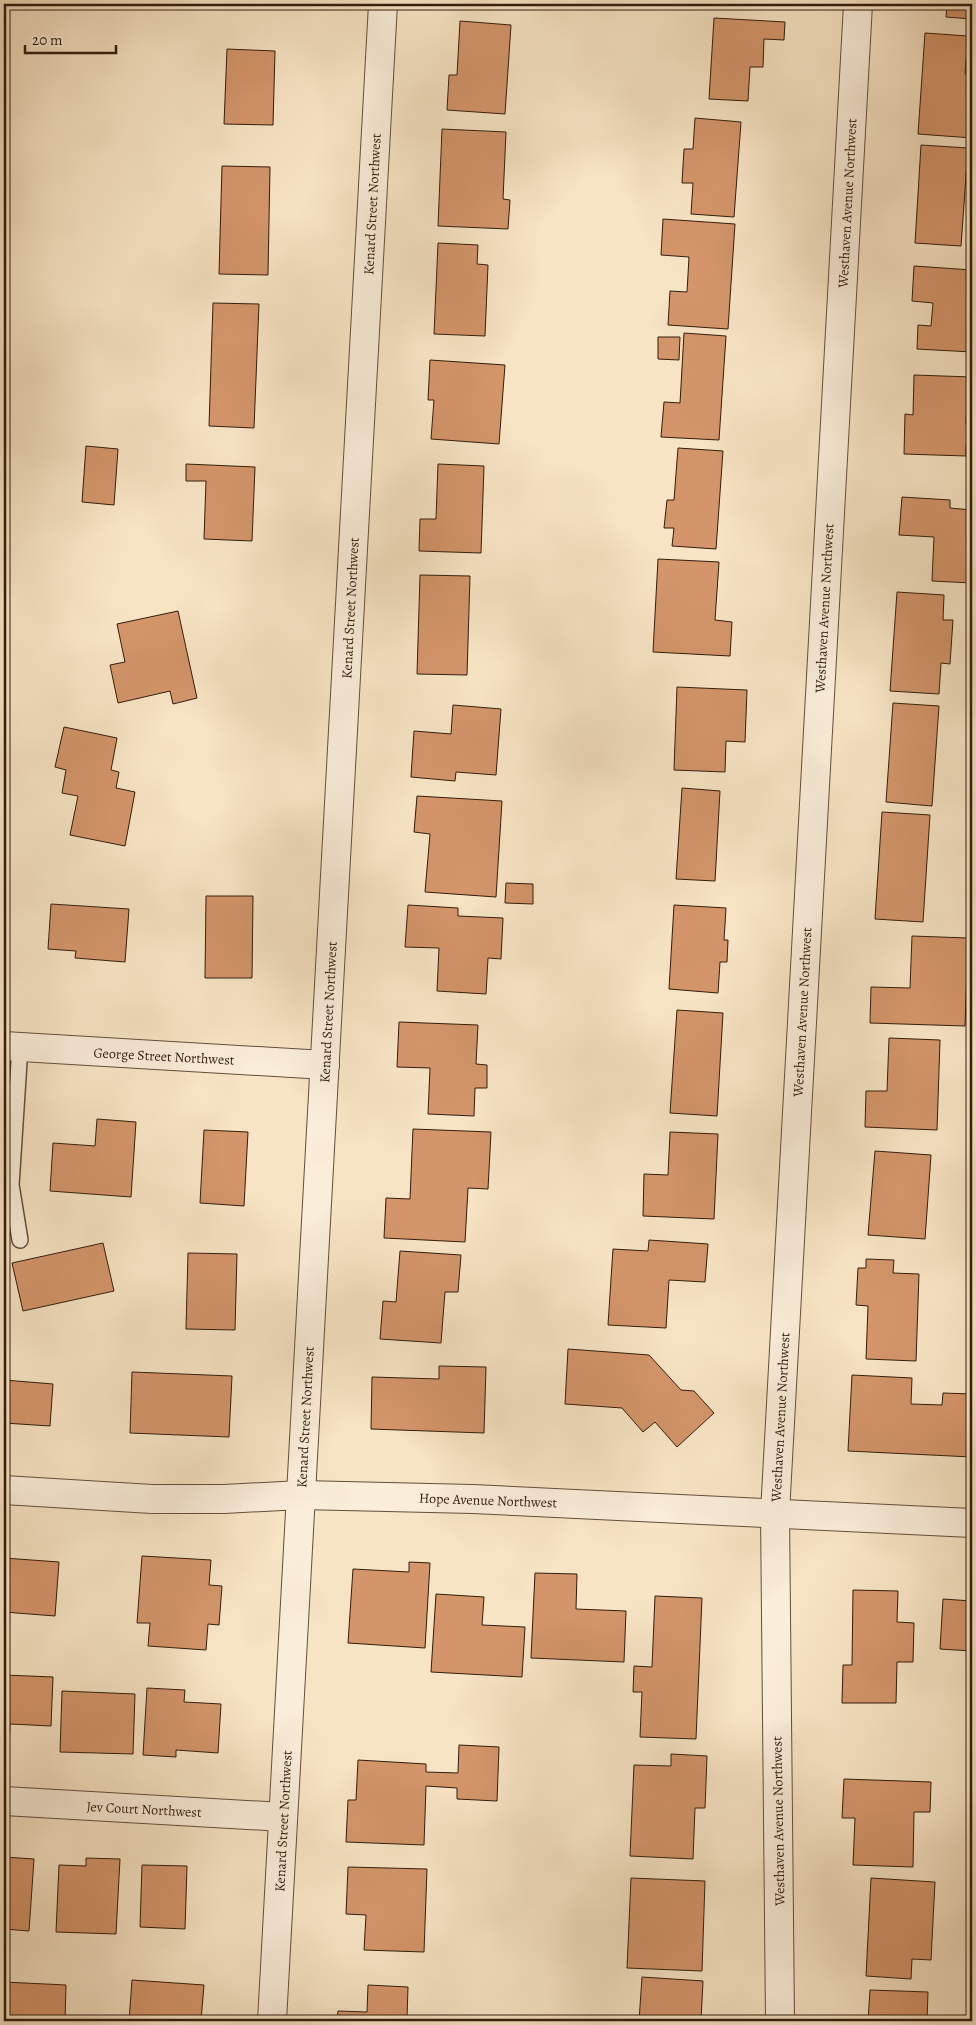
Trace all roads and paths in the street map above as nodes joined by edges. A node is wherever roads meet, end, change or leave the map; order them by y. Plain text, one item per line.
1 (383, 4) edge
2 (858, 4) edge
3 (12, 1047) edge
4 (325, 1066) junction
5 (20, 1240) dead end
6 (4, 1490) edge
7 (301, 1495) junction
8 (774, 1513) junction
9 (972, 1523) edge
10 (4, 1801) edge
11 (283, 1817) junction
12 (272, 2021) edge
13 (780, 2021) edge

1 - 4 street, Kenard Street Northwest
2 - 8 street, Westhaven Avenue Northwest
3 - 4 street, George Street Northwest
3 - 5 lane
4 - 7 street, Kenard Street Northwest
6 - 7 street, Hope Avenue Northwest
7 - 8 street, Hope Avenue Northwest
7 - 11 street, Kenard Street Northwest
8 - 9 street, Hope Avenue Northwest
8 - 13 street, Westhaven Avenue Northwest
10 - 11 street, Jev Court Northwest
11 - 12 street, Kenard Street Northwest

